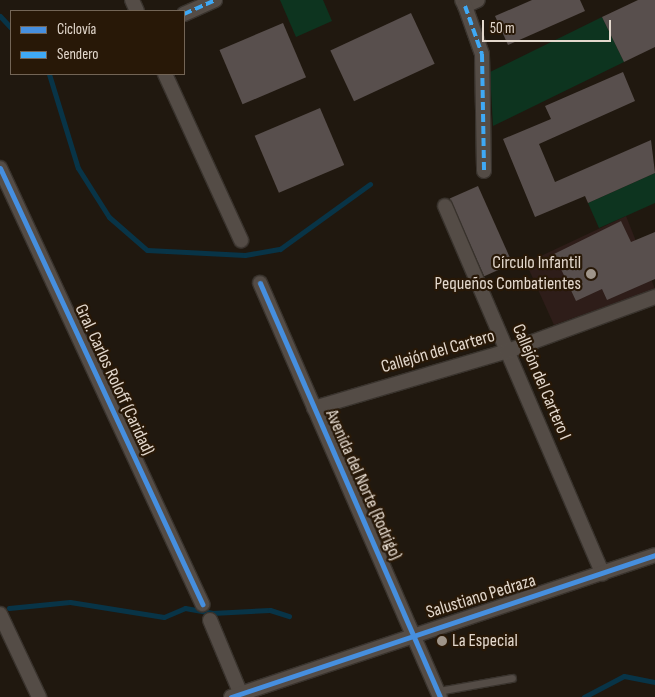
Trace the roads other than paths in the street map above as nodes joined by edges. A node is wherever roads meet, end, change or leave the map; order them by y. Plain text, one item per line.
1 (215, 0) edge
2 (478, 0) edge
3 (463, 3) edge
4 (185, 14) edge
5 (166, 75) edge
6 (0, 168) edge
7 (484, 171) dead end
8 (445, 206) dead end
9 (241, 240) dead end
10 (260, 283) dead end
11 (655, 297) edge
12 (508, 351) junction
13 (314, 408) junction
14 (655, 555) edge
15 (604, 574) junction
16 (202, 604) dead end
17 (0, 614) edge
18 (210, 620) dead end
19 (412, 633) junction
20 (512, 678) dead end
21 (439, 694) edge
22 (238, 696) edge
23 (39, 697) edge

1 - 4 street
2 - 3 street
3 - 7 street
5 - 9 street
6 - 16 street, Gral. Carlos Roloff (Caridad)
8 - 12 street, Callejón del Cartero I
10 - 13 street, Avenida del Norte (Rodrigo)
11 - 12 street, Callejón del Cartero
12 - 13 street, Callejón del Cartero
12 - 15 street, Callejón del Cartero I
13 - 19 street, Avenida del Norte (Rodrigo)
14 - 15 street, Salustiano Pedraza
15 - 19 street, Salustiano Pedraza
17 - 23 street
18 - 22 street
19 - 21 street, Avenida del Norte (Rodrigo)
19 - 22 street, Salustiano Pedraza
20 - 21 lane

